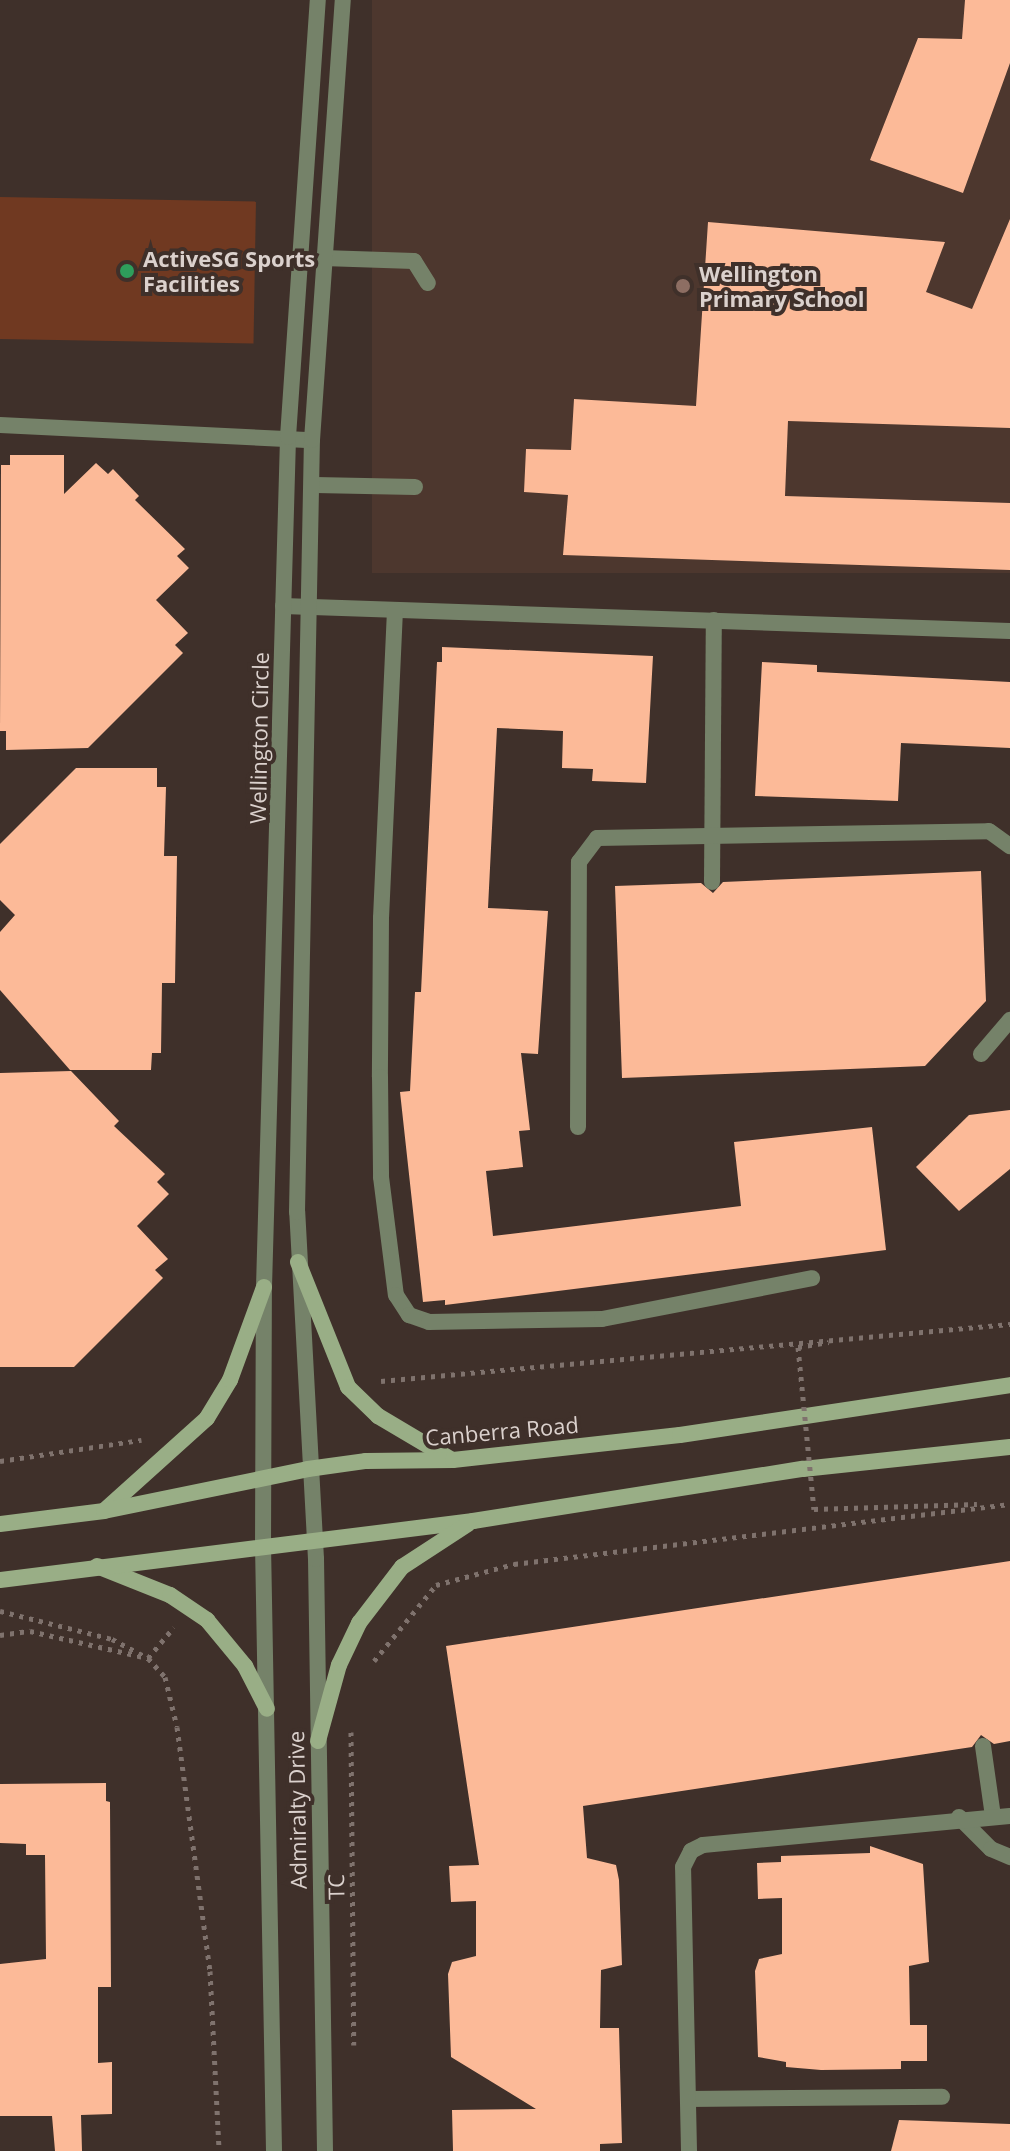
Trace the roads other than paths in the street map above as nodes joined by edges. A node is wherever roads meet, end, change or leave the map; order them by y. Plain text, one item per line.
1 (318, 0) edge
2 (343, 0) edge
3 (323, 258) junction
4 (428, 283) dead end
5 (0, 425) edge
6 (288, 437) junction
7 (312, 440) junction
8 (315, 485) junction
9 (415, 487) dead end
10 (283, 606) junction
11 (309, 607) junction
12 (395, 610) junction
13 (714, 620) junction
14 (1010, 631) edge
15 (713, 836) junction
16 (1010, 846) edge
17 (712, 882) dead end
18 (1010, 1020) edge
19 (981, 1054) dead end
20 (578, 1127) dead end
21 (298, 1262) junction
22 (812, 1278) dead end
23 (264, 1287) junction
24 (1010, 1385) edge
25 (1010, 1447) edge
26 (453, 1460) junction
27 (308, 1469) junction
28 (263, 1477) junction
29 (104, 1511) junction
30 (473, 1521) junction
31 (0, 1524) edge
32 (314, 1541) junction
33 (263, 1547) junction
34 (95, 1565) junction
35 (0, 1580) edge
36 (267, 1709) junction
37 (318, 1741) junction
38 (983, 1746) dead end
39 (1001, 1816) edge
40 (959, 1817) junction
41 (1010, 1857) edge
42 (942, 2097) dead end
43 (688, 2099) junction
44 (274, 2151) edge
45 (325, 2151) edge
46 (689, 2151) edge

1 - 6 street, Wellington Circle
2 - 3 street
3 - 4 street
3 - 7 street
5 - 6 street
6 - 7 street
6 - 10 street, Wellington Circle
7 - 8 street
8 - 9 street
8 - 11 street
10 - 11 street
10 - 23 street, Wellington Circle
11 - 12 street
11 - 21 street
12 - 13 street
12 - 22 street
13 - 14 street
13 - 15 street
15 - 16 street
15 - 17 street
15 - 20 street
18 - 19 street
21 - 26 main road
21 - 27 street
23 - 28 street, Wellington Circle
23 - 29 main road
24 - 26 main road, Canberra Road
25 - 30 main road
26 - 27 main road, Canberra Road
27 - 28 main road, Canberra Road
27 - 32 street, Admiralty Drive
28 - 29 main road, Canberra Road
28 - 33 street, Admiralty Drive
29 - 31 main road, Canberra Road
30 - 32 main road
30 - 37 main road
32 - 33 main road
32 - 37 street, Admiralty Drive
33 - 34 main road
33 - 36 street, Admiralty Drive
34 - 35 main road
34 - 36 main road
36 - 44 street, Admiralty Drive
37 - 45 street, Admiralty Drive
38 - 39 street
39 - 40 street
40 - 41 street
40 - 43 street
42 - 43 street
43 - 46 street

